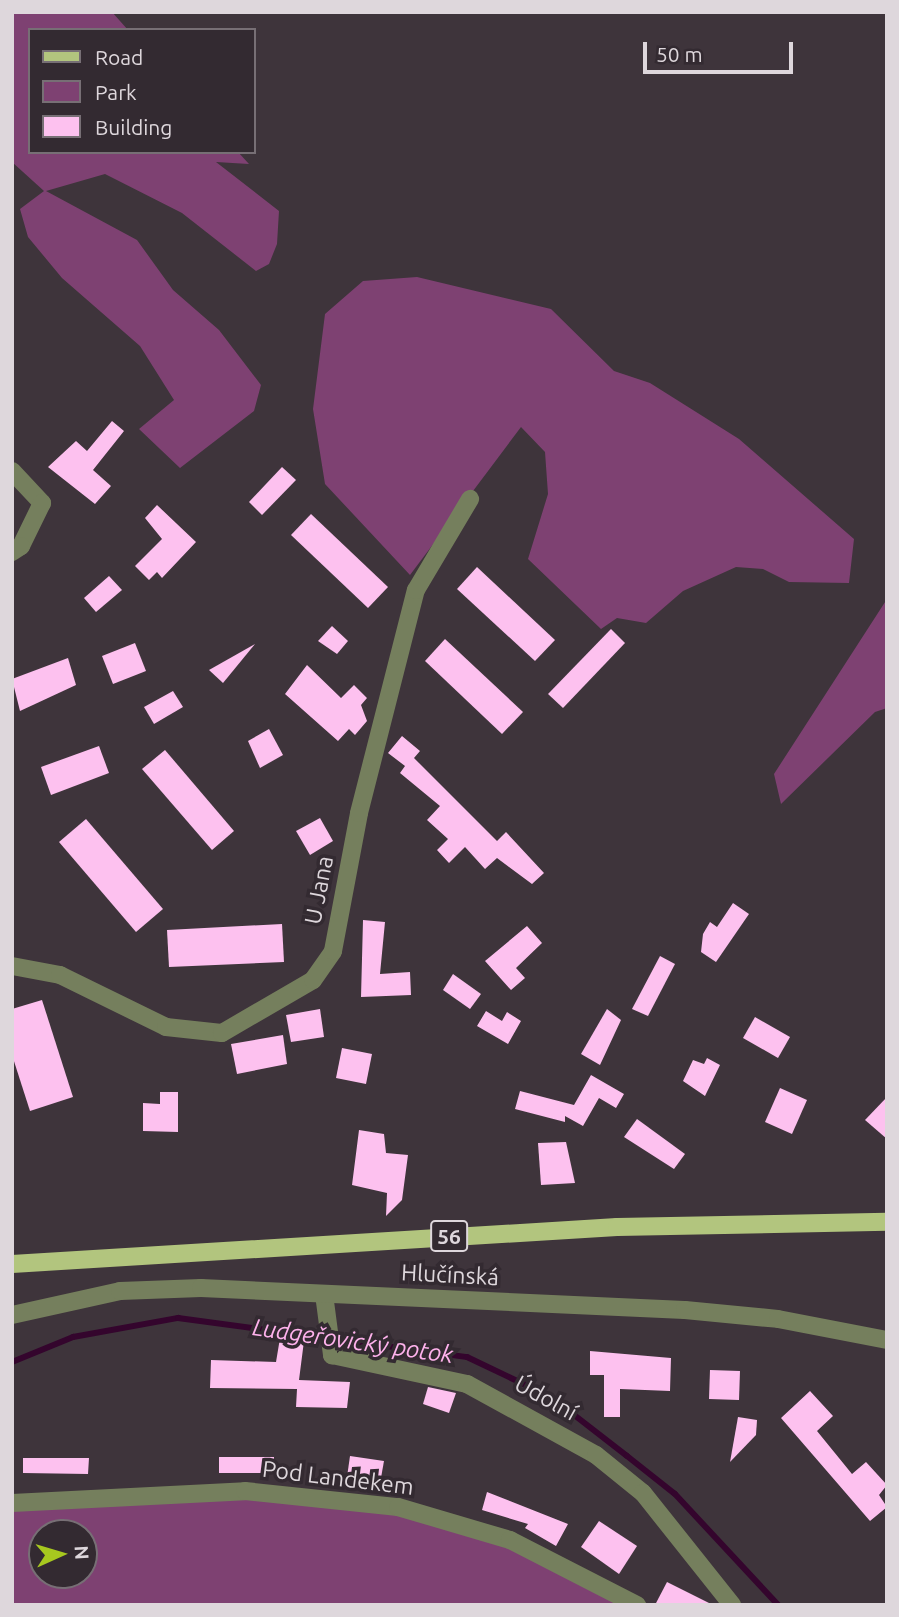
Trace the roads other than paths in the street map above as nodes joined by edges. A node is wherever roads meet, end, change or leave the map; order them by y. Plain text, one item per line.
1 (12, 471) edge
2 (470, 499) dead end
3 (12, 552) edge
4 (12, 966) edge
5 (887, 1222) edge
6 (12, 1264) edge
7 (324, 1294) junction
8 (12, 1315) edge
9 (887, 1340) edge
10 (12, 1503) edge
11 (638, 1605) edge
12 (733, 1605) edge

1 - 3 street
2 - 4 street, U Jana
5 - 6 main road, 56
7 - 8 street, Hlučínská
7 - 9 street, Hlučínská
7 - 12 street, Údolní
10 - 11 street, Pod Landekem

